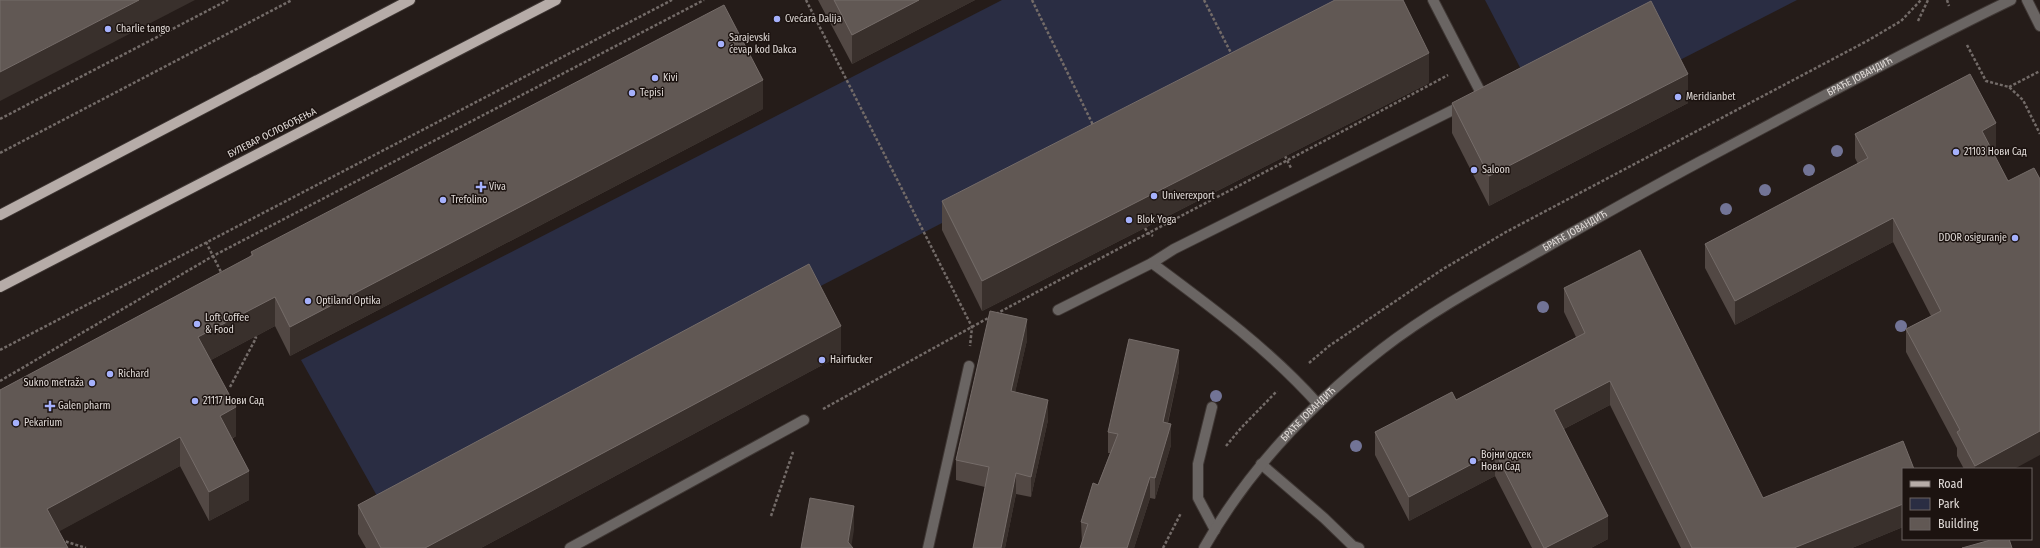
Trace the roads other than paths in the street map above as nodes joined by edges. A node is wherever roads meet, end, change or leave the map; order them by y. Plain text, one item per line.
1 (410, 0) edge
2 (556, 0) edge
3 (1433, 0) edge
4 (2011, 0) edge
5 (2027, 0) edge
6 (2040, 26) edge
7 (0, 215) edge
8 (1152, 263) junction
9 (0, 287) edge
10 (1058, 310) dead end
11 (969, 366) dead end
12 (1318, 404) junction
13 (1212, 406) dead end
14 (804, 420) road end
15 (1261, 464) junction
16 (1215, 530) junction
17 (570, 548) edge
18 (928, 548) edge
19 (1204, 548) edge
20 (1359, 548) edge

1 - 7 main road
2 - 9 main road, БУЛЕВАР ОСЛОБОЂЕЊА
3 - 8 street
4 - 12 street, БРАЋЕ ЈОВАНДИЋ
5 - 6 street
8 - 10 street
8 - 12 street
11 - 18 street
12 - 15 street, БРАЋЕ ЈОВАНДИЋ
13 - 16 street
14 - 17 street
15 - 16 street, БРАЋЕ ЈОВАНДИЋ
15 - 20 street
16 - 19 street, БРАЋЕ ЈОВАНДИЋ

